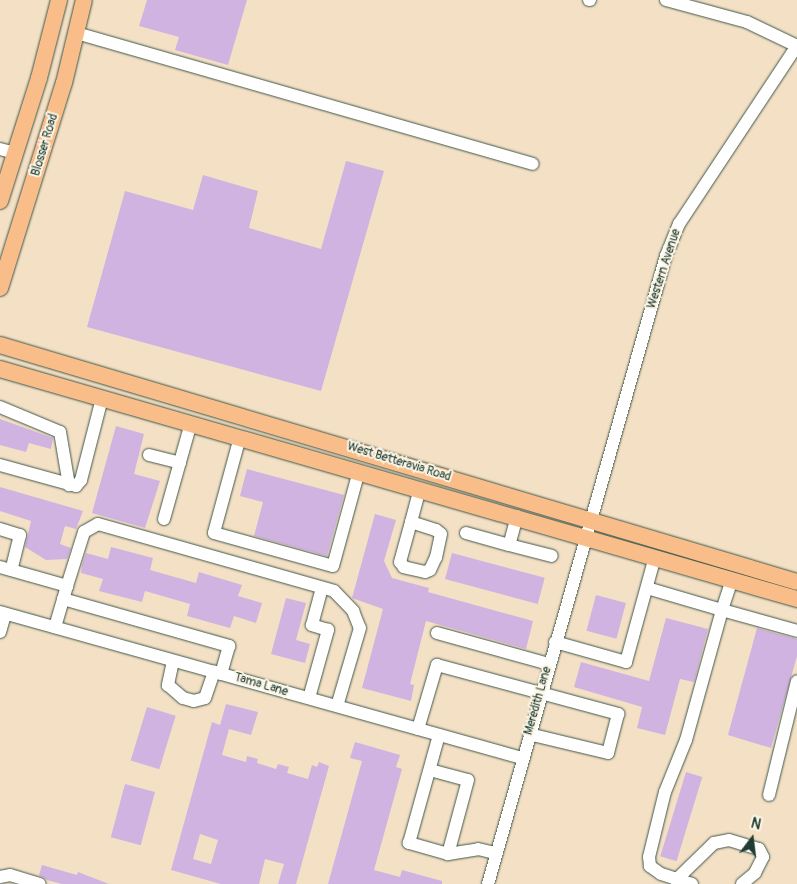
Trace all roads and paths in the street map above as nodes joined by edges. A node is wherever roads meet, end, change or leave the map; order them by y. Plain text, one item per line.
1 (59, 0) edge
2 (84, 0) edge
3 (666, 0) edge
4 (76, 33) junction
5 (797, 46) edge
6 (8, 151) edge
7 (532, 164) dead end
8 (0, 201) edge
9 (0, 288) edge
10 (0, 344) edge
11 (0, 369) edge
12 (102, 398) junction
13 (0, 407) edge
14 (191, 423) junction
15 (240, 437) junction
16 (149, 454) dead end
17 (180, 463) junction
18 (0, 465) edge
19 (359, 471) junction
20 (69, 485) junction
21 (420, 489) junction
22 (517, 516) junction
23 (164, 519) dead end
24 (589, 519) junction
25 (411, 522) dead end
26 (0, 529) edge
27 (466, 533) dead end
28 (584, 536) junction
29 (509, 545) junction
30 (552, 556) dead end
31 (655, 557) junction
32 (5, 568) edge
33 (732, 580) junction
34 (797, 582) edge
35 (67, 586) junction
36 (322, 588) junction
37 (647, 588) junction
38 (63, 599) junction
39 (797, 599) edge
40 (722, 610) junction
41 (3, 613) edge
42 (54, 627) junction
43 (0, 632) edge
44 (797, 632) edge
45 (437, 633) dead end
46 (555, 642) junction
47 (173, 661) junction
48 (549, 664) junction
49 (217, 673) junction
50 (797, 681) edge
51 (540, 694) junction
52 (309, 698) junction
53 (337, 706) junction
54 (418, 729) junction
55 (529, 734) junction
56 (439, 735) junction
57 (522, 758) junction
58 (430, 770) junction
59 (769, 795) dead end
60 (496, 853) junction
61 (448, 854) junction
62 (5, 876) edge
63 (676, 880) junction
64 (40, 884) edge
65 (488, 884) edge
66 (692, 884) edge
67 (742, 884) edge

1 - 6 main road, Blosser Road
2 - 4 main road, Blosser Road
3 - 5 street
4 - 7 street
4 - 9 main road, Blosser Road
5 - 24 street, Western Avenue
6 - 8 main road, Blosser Road
10 - 24 main road, West Betteravia Road
11 - 12 main road, West Betteravia Road
12 - 14 main road, West Betteravia Road
12 - 20 street
13 - 20 street
14 - 15 main road, West Betteravia Road
14 - 17 street
15 - 19 main road, West Betteravia Road
15 - 19 street
16 - 17 street
17 - 23 street
18 - 20 street
19 - 21 main road, West Betteravia Road
21 - 22 main road, West Betteravia Road
21 - 25 street
22 - 28 main road, West Betteravia Road
22 - 29 street
24 - 28 street, Meredith Lane
24 - 34 main road, West Betteravia Road
26 - 32 street
27 - 29 street
28 - 31 main road, West Betteravia Road
28 - 46 street, Meredith Lane
29 - 30 street
31 - 33 main road, West Betteravia Road
31 - 37 street
32 - 35 street
33 - 39 main road, West Betteravia Road
33 - 40 street
35 - 36 street
35 - 38 street
36 - 52 street
36 - 53 street
37 - 40 street
37 - 46 street
38 - 42 street
38 - 49 street
40 - 44 street
40 - 63 street
41 - 42 street, Tama Lane
41 - 43 street
42 - 47 street, Tama Lane
45 - 48 street
46 - 48 street, Meredith Lane
47 - 49 street, Tama Lane
47 - 49 street
48 - 51 street, Meredith Lane
49 - 52 street, Tama Lane
50 - 59 street
51 - 54 street
51 - 55 street, Meredith Lane
51 - 55 street
52 - 53 street, Tama Lane
53 - 54 street, Tama Lane
54 - 56 street, Tama Lane
55 - 57 street, Meredith Lane
56 - 57 street, Tama Lane
56 - 58 street
57 - 60 street, Meredith Lane
58 - 61 street
58 - 61 street
60 - 61 street
60 - 65 street, Meredith Lane
62 - 64 street
63 - 66 street
63 - 67 street

